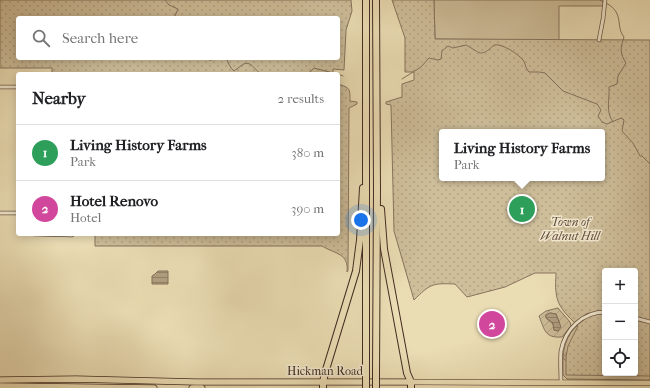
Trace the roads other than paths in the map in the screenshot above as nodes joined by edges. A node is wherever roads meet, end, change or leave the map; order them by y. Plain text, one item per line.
1 (366, 0) edge
2 (377, 0) edge
3 (605, 0) edge
4 (599, 40) dead end
5 (0, 87) edge
6 (16, 87) edge
7 (367, 141) junction
8 (377, 190) junction
9 (0, 213) edge
10 (16, 213) edge
11 (602, 312) edge
12 (638, 319) edge
13 (650, 322) edge
14 (0, 380) edge
15 (96, 380) junction
16 (135, 381) junction
17 (561, 383) junction
18 (650, 383) edge
19 (323, 385) edge
20 (411, 385) edge
21 (0, 386) edge
22 (54, 386) junction
23 (96, 387) junction
24 (154, 388) edge
25 (192, 388) edge
26 (202, 388) edge
27 (366, 388) edge
28 (376, 388) edge

1 - 7 highway
2 - 8 highway
3 - 4 street
5 - 6 street
7 - 19 highway
7 - 27 highway, bridge
8 - 20 highway
8 - 28 highway, bridge
9 - 10 street
11 - 17 street
12 - 13 street
14 - 15 highway, Hickman Road
15 - 16 highway, Hickman Road
15 - 22 highway
16 - 19 highway, Hickman Road
16 - 23 highway
17 - 18 main road, Hickman Road
17 - 20 main road, Hickman Road
19 - 20 highway, Hickman Road
21 - 22 highway
22 - 23 highway
23 - 24 highway
25 - 26 highway

